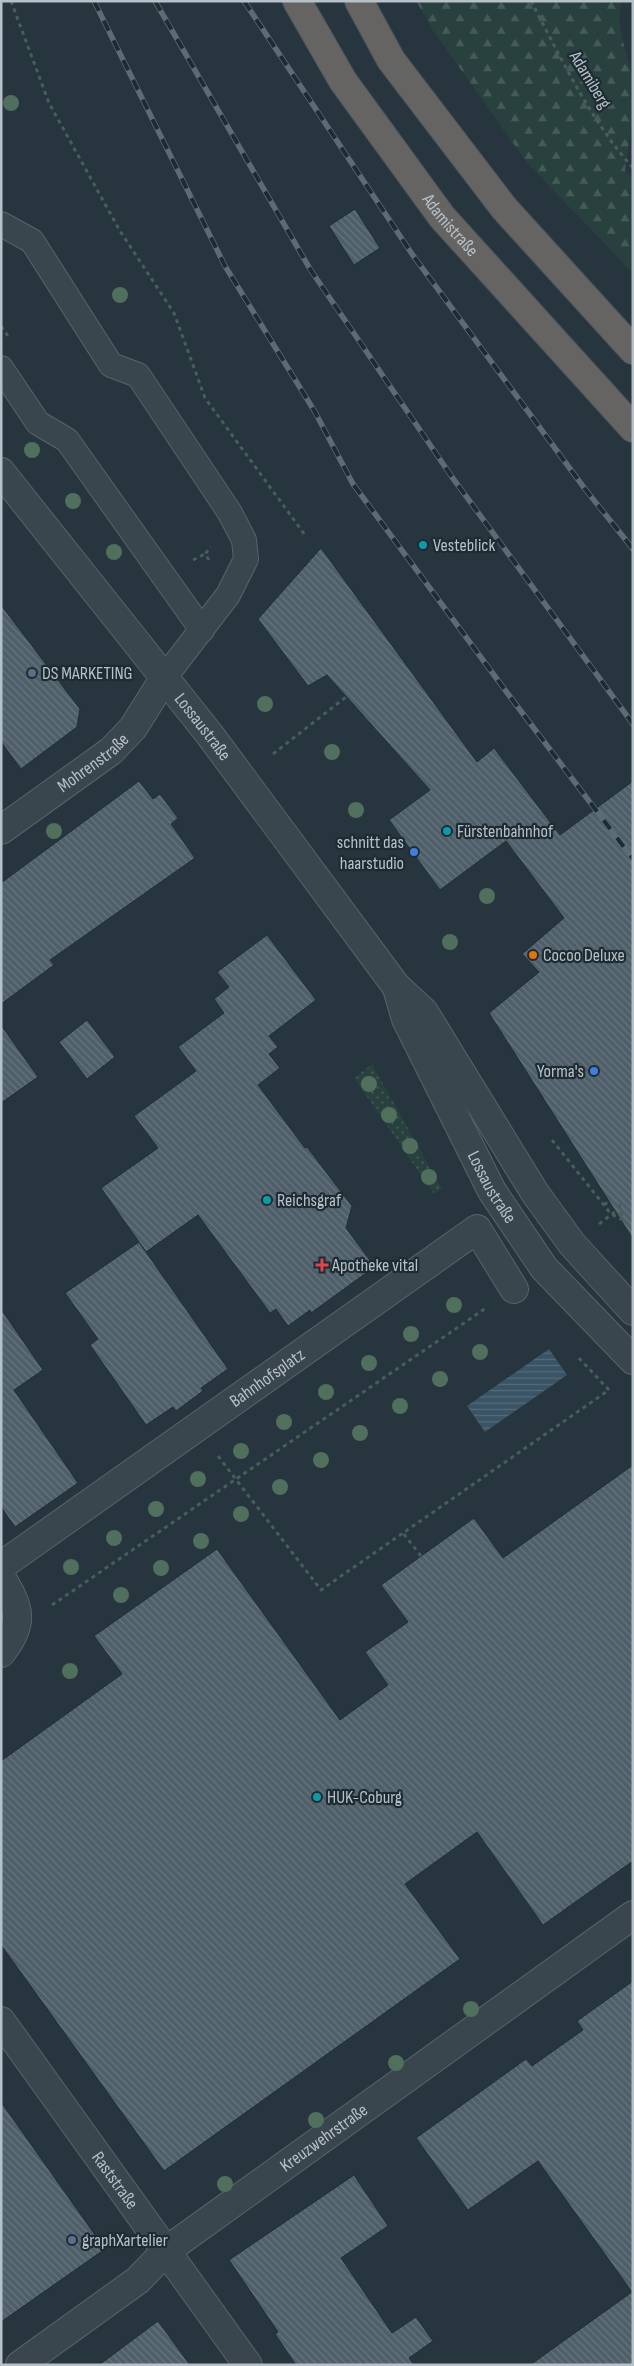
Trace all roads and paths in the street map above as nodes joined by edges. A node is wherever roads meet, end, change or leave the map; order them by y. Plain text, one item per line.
1 (11, 1) edge
2 (297, 1) edge
3 (359, 1) edge
4 (531, 1) edge
5 (633, 168) edge
6 (1, 224) edge
7 (633, 350) edge
8 (1, 368) edge
9 (633, 428) edge
10 (1, 472) edge
11 (305, 535) dead end
12 (202, 630) junction
13 (165, 676) junction
14 (346, 697) dead end
15 (273, 754) dead end
16 (1, 830) edge
17 (396, 986) junction
18 (552, 1140) dead end
19 (609, 1201) dead end
20 (619, 1204) dead end
21 (604, 1205) junction
22 (616, 1211) dead end
23 (611, 1214) junction
24 (603, 1220) dead end
25 (514, 1289) joint
26 (633, 1310) edge
27 (575, 1354) dead end
28 (633, 1360) edge
29 (198, 1428) junction
30 (236, 1479) junction
31 (403, 1534) junction
32 (421, 1556) dead end
33 (1, 1566) edge
34 (1, 1576) edge
35 (17, 1630) junction
36 (1, 1654) edge
37 (633, 1915) edge
38 (1, 2020) edge
39 (166, 2251) junction
40 (20, 2365) edge
41 (248, 2365) edge

1 - 11 path
2 - 9 highway, Adamistraße
3 - 7 highway
4 - 5 path, Adamiberg
6 - 12 lane
8 - 12 lane
10 - 13 street, Lossaustraße
12 - 13 lane
13 - 16 street, Mohrenstraße
13 - 17 street, Lossaustraße
14 - 15 path
17 - 26 street, Lossaustraße
17 - 28 street, Lossaustraße
18 - 21 path
19 - 21 path
20 - 23 path
21 - 23 path
22 - 23 path
23 - 24 path
25 - 29 street, Bahnhofsplatz
25 - 30 path
27 - 31 path
29 - 30 path
29 - 33 street, Bahnhofsplatz
30 - 31 path
30 - 35 path
31 - 32 path
34 - 35 street
35 - 36 street
37 - 39 street, Kreuzwehrstraße
38 - 39 street, Raststraße
39 - 40 street, Kreuzwehrstraße
39 - 41 street, Raststraße

